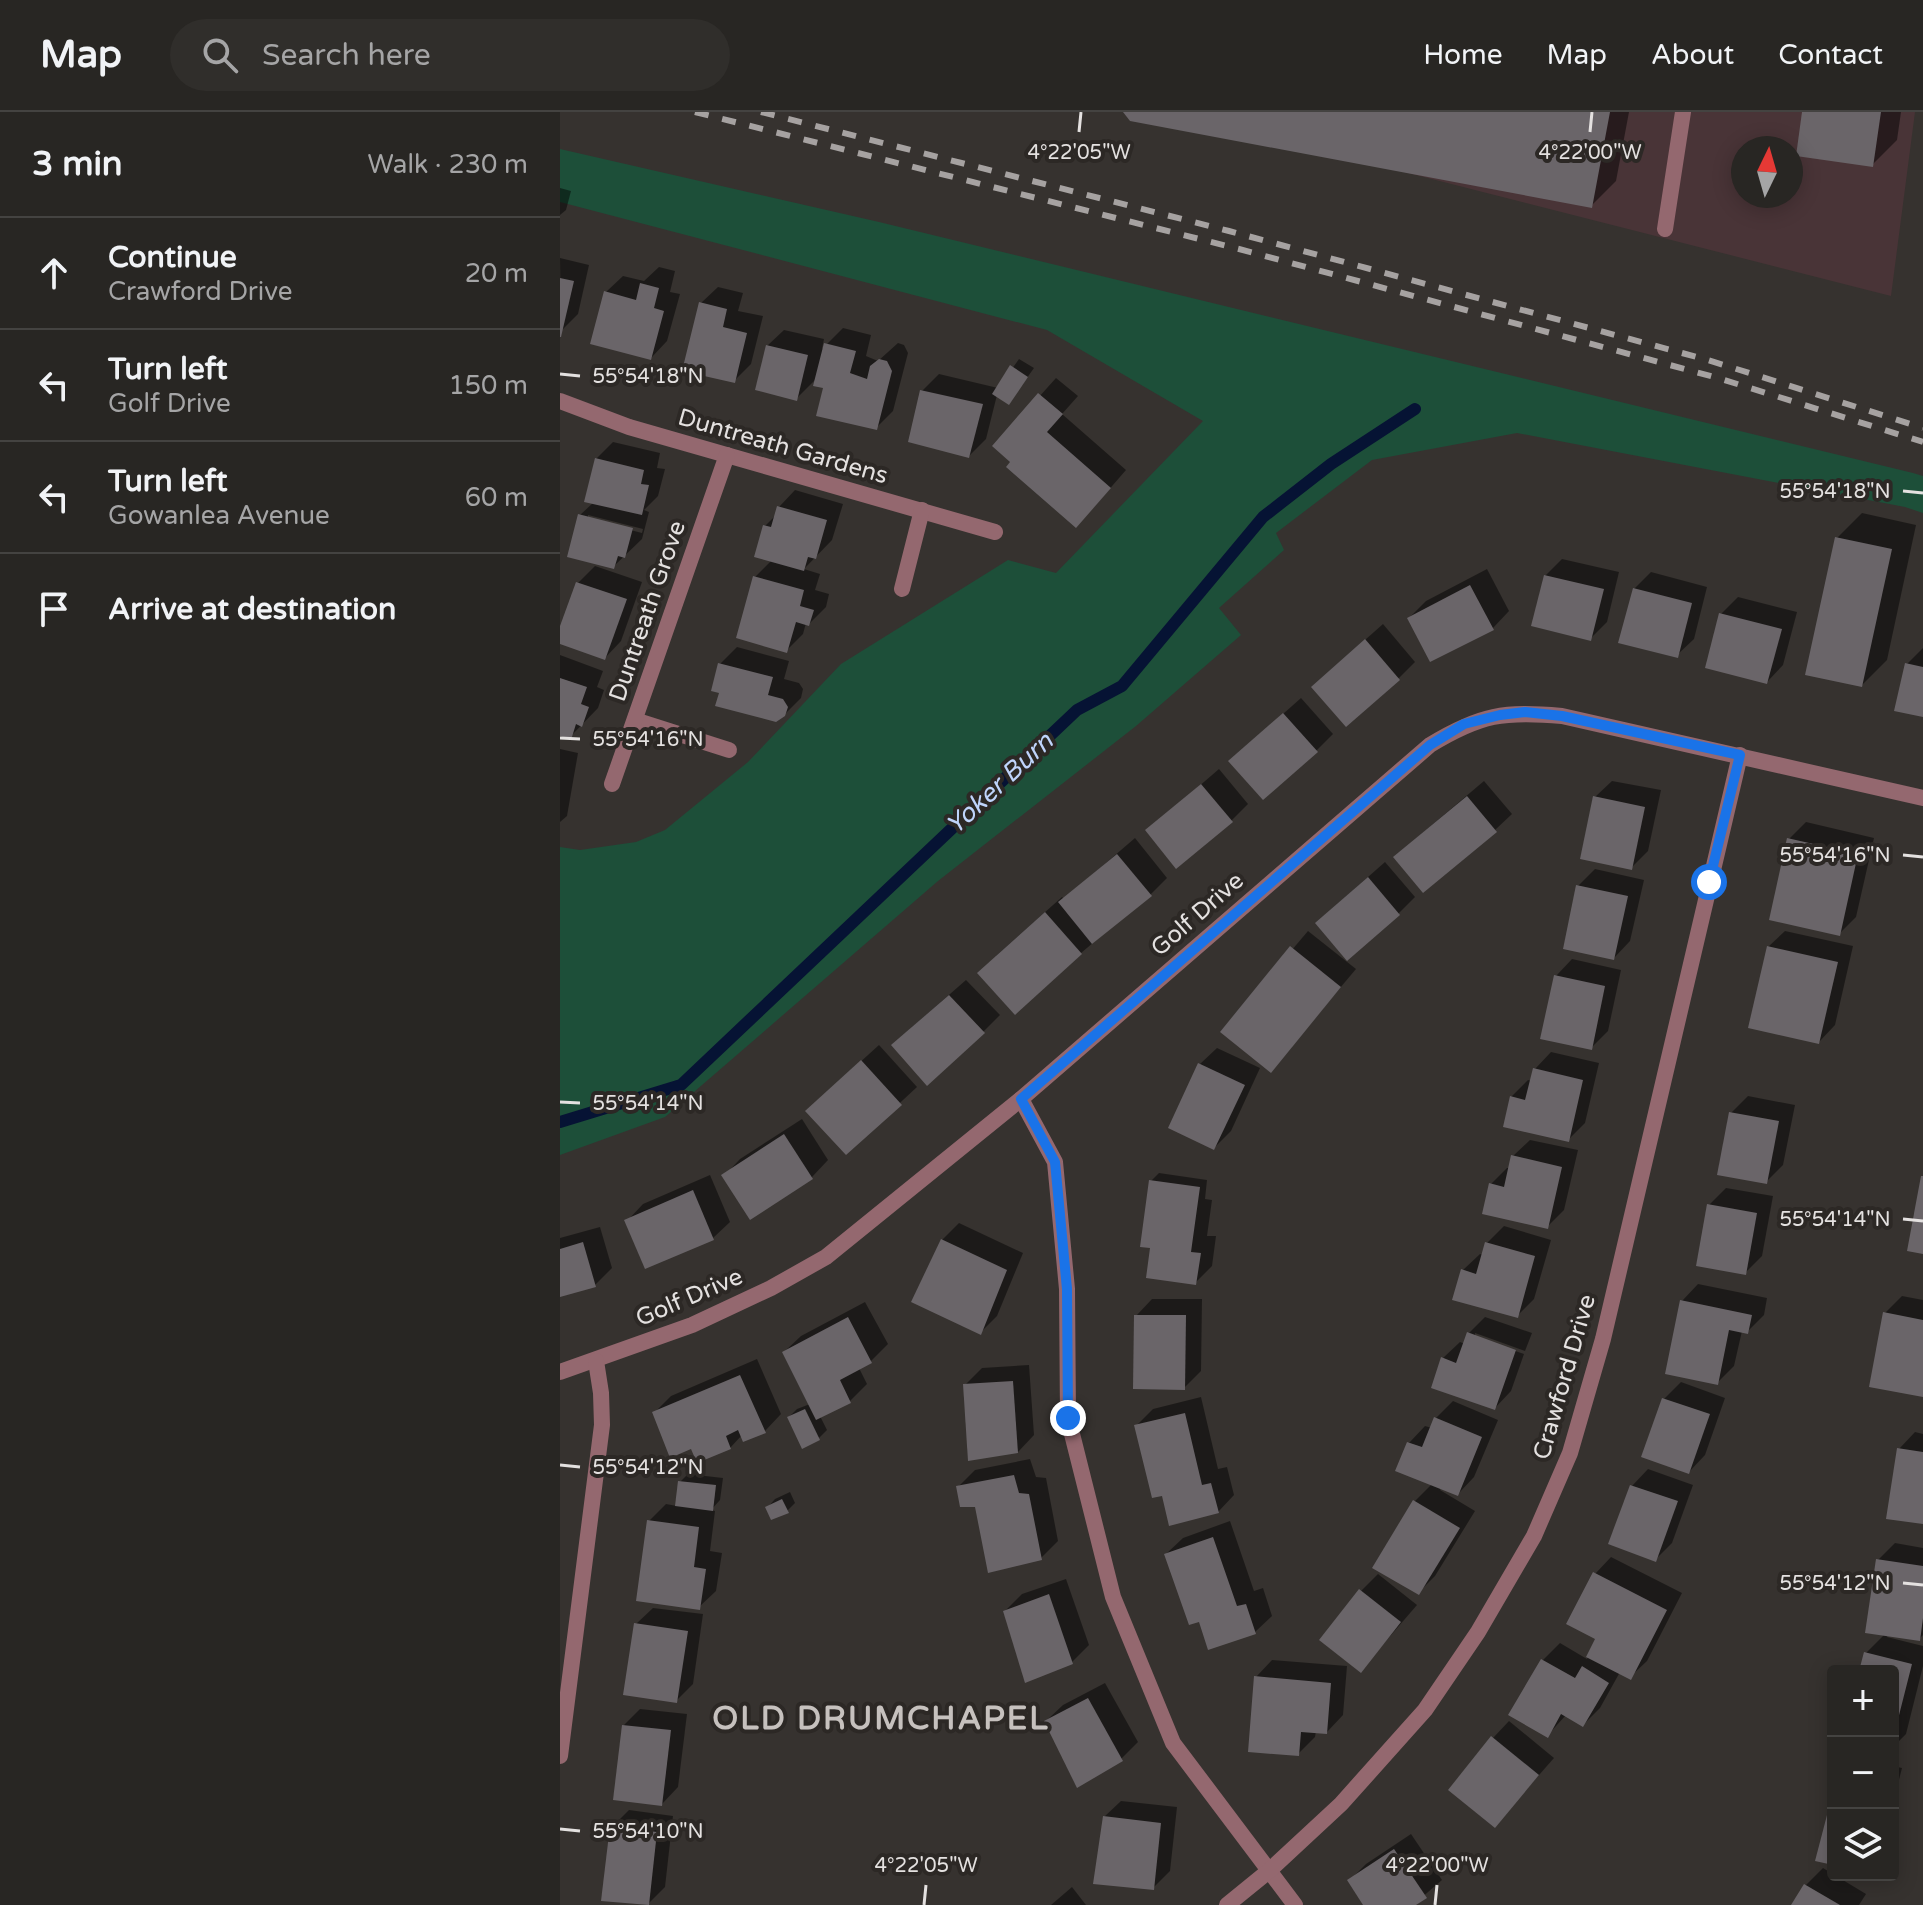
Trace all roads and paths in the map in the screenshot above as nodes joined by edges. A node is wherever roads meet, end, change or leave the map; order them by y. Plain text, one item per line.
1 (1683, 112) edge
2 (1665, 229) dead end
3 (560, 401) edge
4 (727, 455) junction
5 (922, 510) junction
6 (995, 532) dead end
7 (902, 589) dead end
8 (635, 720) junction
9 (729, 750) dead end
10 (1740, 755) junction
11 (612, 784) dead end
12 (1923, 798) edge
13 (1021, 1099) junction
14 (596, 1361) junction
15 (560, 1372) edge
16 (560, 1756) edge
17 (1270, 1870) junction
18 (1227, 1905) edge
19 (1295, 1905) edge

1 - 2 street
3 - 4 street, Duntreath Gardens
4 - 5 street, Duntreath Gardens
4 - 8 street, Duntreath Grove
5 - 6 street, Duntreath Gardens
5 - 7 street
8 - 9 street
8 - 11 street, Duntreath Grove
10 - 12 street, Golf Drive
10 - 13 street, Golf Drive
10 - 17 street, Crawford Drive
13 - 14 street, Golf Drive
13 - 17 street
14 - 15 street, Golf Drive
14 - 16 street
17 - 18 street, Crawford Drive
17 - 19 street

